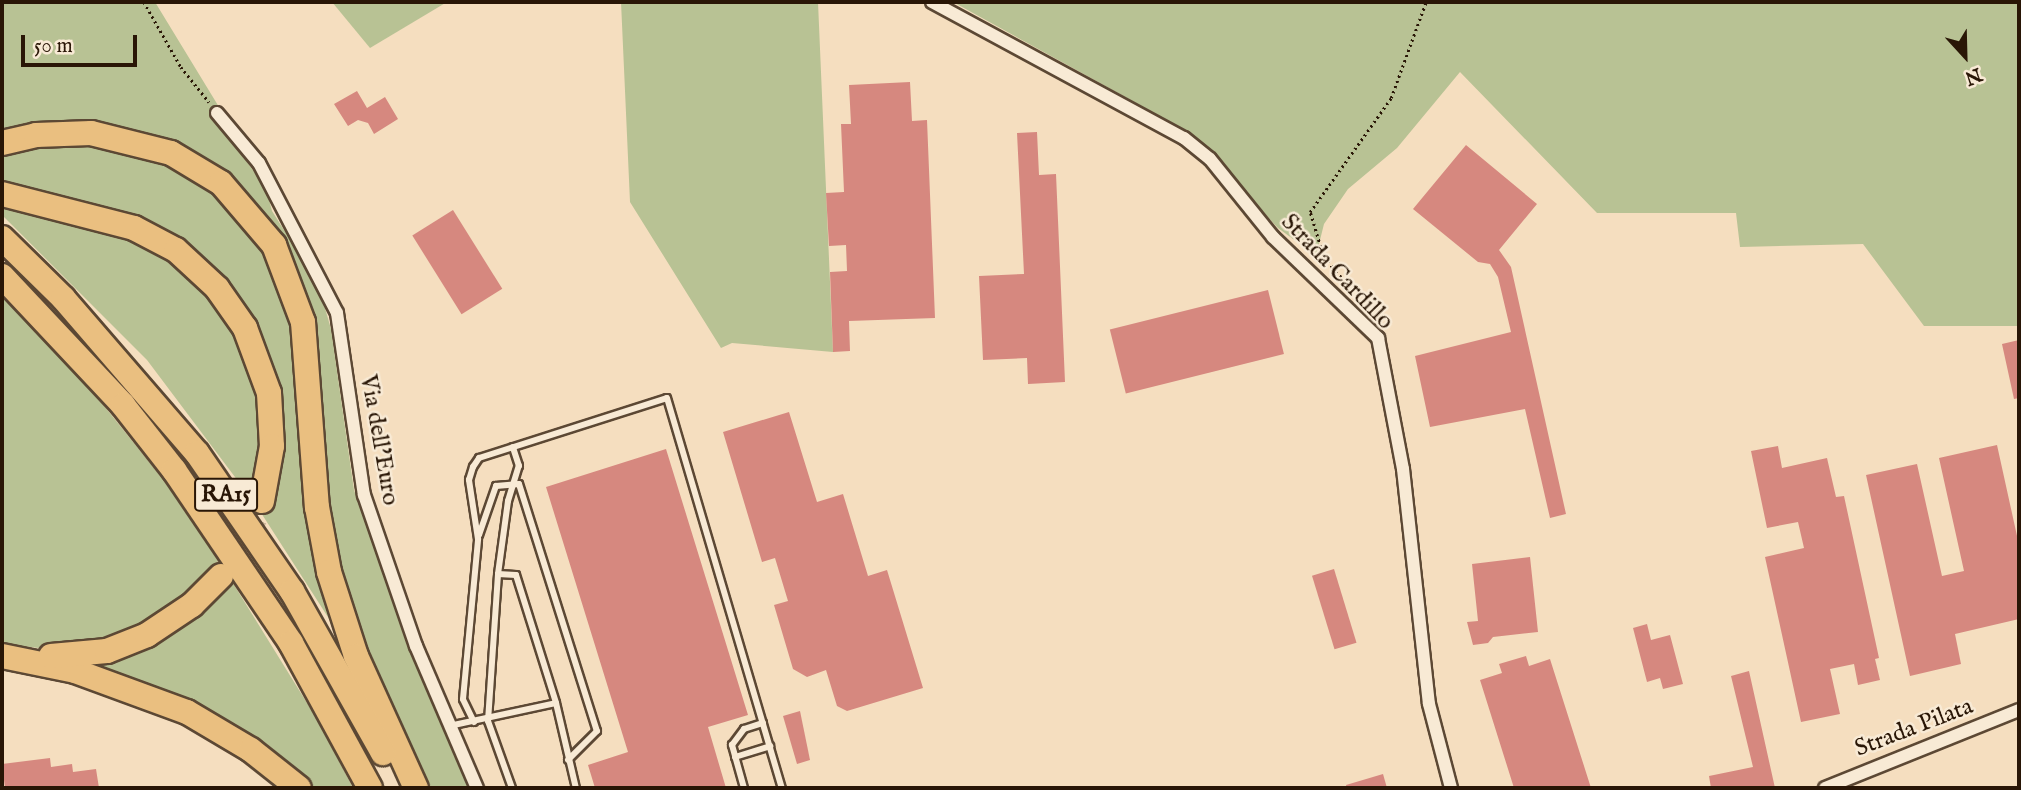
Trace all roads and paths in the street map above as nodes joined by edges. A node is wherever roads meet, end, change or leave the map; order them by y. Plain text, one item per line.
1 (144, 2) edge
2 (932, 2) edge
3 (1426, 2) edge
4 (217, 113) joint
5 (2, 143) edge
6 (2, 194) edge
7 (2, 238) edge
8 (2, 276) edge
9 (1361, 322) junction
10 (513, 447) junction
11 (512, 482) junction
12 (262, 501) tunnel mouth
13 (478, 539) junction
14 (498, 574) junction
15 (221, 576) tunnel mouth
16 (2, 656) edge
17 (556, 703) junction
18 (2019, 710) edge
19 (488, 721) junction
20 (474, 722) junction
21 (763, 723) junction
22 (449, 726) junction
23 (770, 746) junction
24 (735, 757) junction
25 (568, 760) junction
26 (299, 788) edge
27 (370, 788) edge
28 (400, 788) edge
29 (416, 788) edge
30 (477, 788) edge
31 (512, 788) edge
32 (576, 788) edge
33 (744, 788) edge
34 (782, 788) edge
35 (1451, 788) edge
36 (1825, 788) edge

1 - 4 path
2 - 9 street, Strada Cardillo
3 - 9 path
4 - 22 street, Via dell'Euro
5 - 29 highway
6 - 12 highway
7 - 28 highway, RA15
8 - 27 highway, RA15
9 - 35 street, Strada Cardillo
10 - 11 lane
10 - 13 lane
10 - 21 lane
11 - 13 lane
11 - 14 lane
11 - 25 lane
13 - 20 lane
14 - 17 lane
14 - 19 lane
15 - 16 highway
16 - 26 highway
17 - 19 lane
17 - 25 lane
18 - 36 street, Strada Pilata
19 - 20 lane
19 - 31 lane
20 - 22 lane
21 - 23 lane
21 - 24 lane
22 - 30 street, Via dell'Euro
23 - 24 lane
23 - 34 lane
24 - 33 lane
25 - 32 lane

